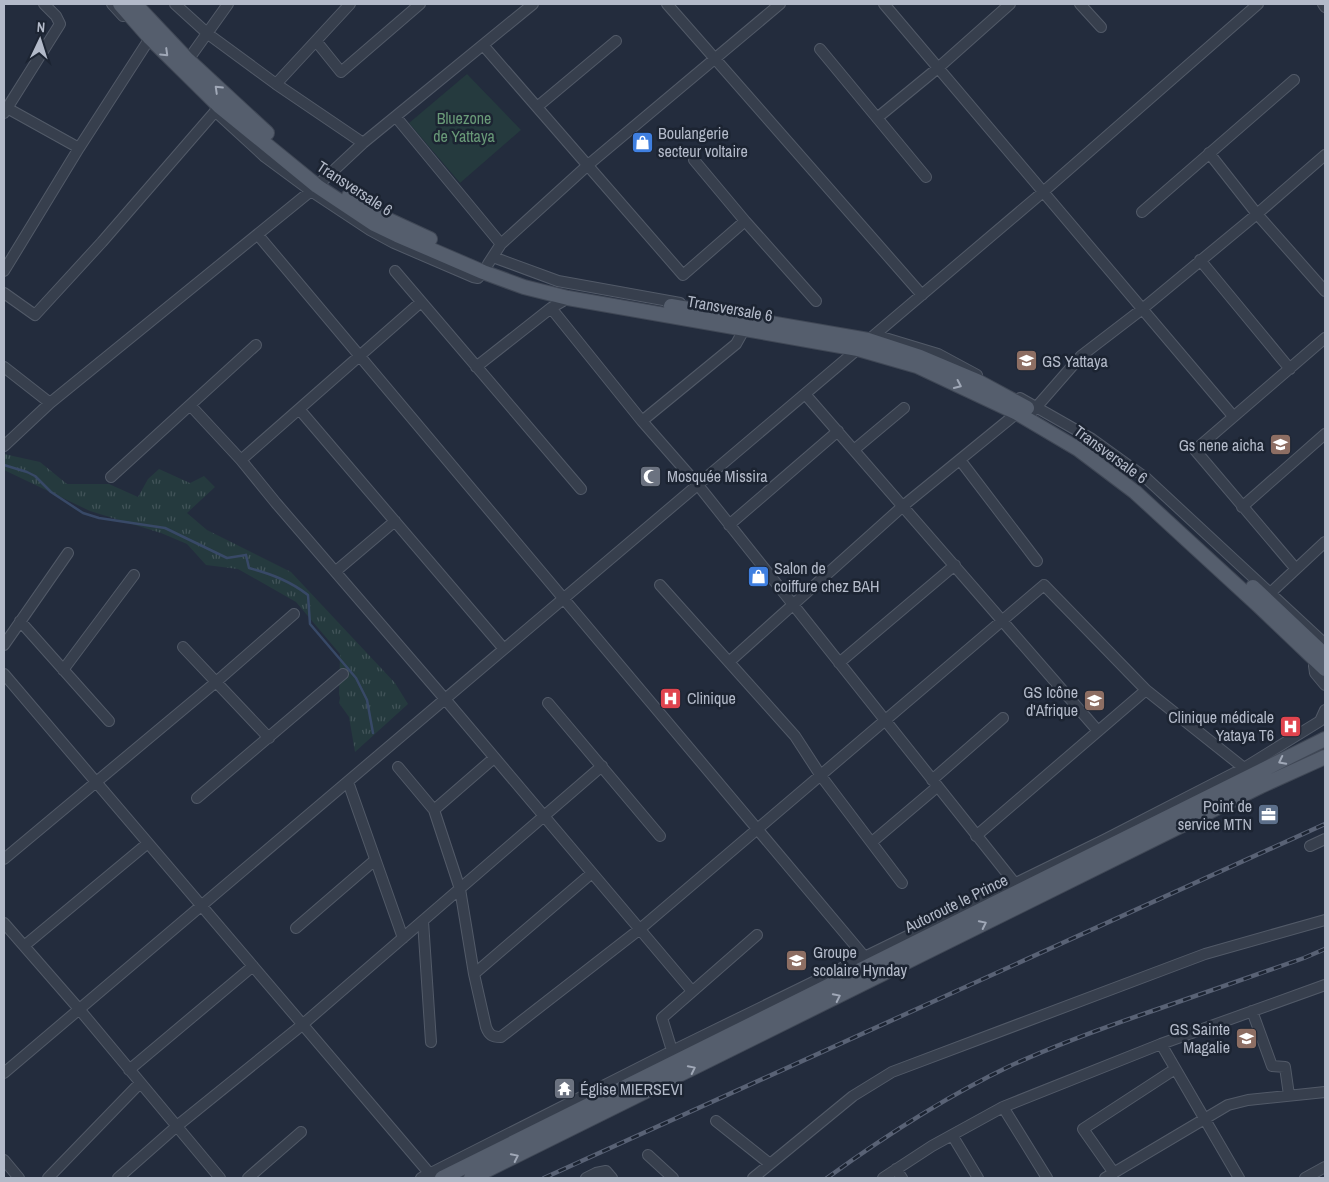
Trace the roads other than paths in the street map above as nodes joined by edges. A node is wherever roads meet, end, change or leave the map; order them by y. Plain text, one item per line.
1 (44, 4) edge
2 (112, 4) edge
3 (120, 4) edge
4 (135, 4) edge
5 (175, 4) edge
6 (228, 4) edge
7 (350, 4) edge
8 (420, 4) edge
9 (533, 4) edge
10 (667, 4) edge
11 (780, 4) edge
12 (884, 4) edge
13 (1010, 4) edge
14 (1080, 4) edge
15 (1258, 4) edge
16 (1323, 4) edge
17 (1325, 7) edge
18 (1101, 27) dead end
19 (208, 34) junction
20 (148, 41) junction
21 (316, 41) junction
22 (616, 42) dead end
23 (483, 45) junction
24 (820, 49) dead end
25 (188, 60) junction
26 (715, 60) junction
27 (938, 68) junction
28 (1294, 80) dead end
29 (276, 84) junction
30 (537, 107) junction
31 (217, 108) junction
32 (5, 111) edge
33 (396, 117) junction
34 (877, 118) junction
35 (363, 143) junction
36 (78, 148) junction
37 (1209, 153) junction
38 (1325, 155) edge
39 (694, 160) dead end
40 (588, 164) junction
41 (926, 177) dead end
42 (318, 186) junction
43 (1043, 192) junction
44 (1142, 212) dead end
45 (1257, 214) junction
46 (745, 221) junction
47 (258, 235) junction
48 (501, 244) junction
49 (1200, 260) junction
50 (488, 264) junction
51 (4, 271) edge
52 (395, 271) dead end
53 (1325, 291) edge
54 (4, 293) edge
55 (922, 295) junction
56 (568, 298) junction
57 (421, 302) junction
58 (816, 302) dead end
59 (551, 308) junction
60 (1141, 310) junction
61 (745, 328) junction
62 (1325, 338) edge
63 (867, 341) junction
64 (256, 345) dead end
65 (360, 356) junction
66 (476, 366) junction
67 (4, 367) edge
68 (1290, 369) junction
69 (805, 394) junction
70 (50, 403) junction
71 (190, 405) junction
72 (904, 408) dead end
73 (299, 409) junction
74 (1035, 409) junction
75 (1017, 413) junction
76 (1233, 416) junction
77 (642, 421) junction
78 (838, 431) junction
79 (1325, 434) edge
80 (4, 446) edge
81 (854, 449) junction
82 (241, 460) junction
83 (960, 460) junction
84 (111, 477) dead end
85 (698, 485) junction
86 (581, 489) dead end
87 (903, 506) junction
88 (1242, 507) junction
89 (395, 521) junction
90 (729, 525) junction
91 (1325, 542) edge
92 (68, 553) dead end
93 (1037, 561) dead end
94 (955, 566) junction
95 (1296, 570) junction
96 (336, 571) junction
97 (134, 575) dead end
98 (660, 585) dead end
99 (1268, 596) junction
100 (564, 598) junction
101 (793, 604) junction
102 (294, 614) dead end
103 (20, 621) junction
104 (1003, 621) junction
105 (4, 645) edge
106 (183, 647) dead end
107 (504, 649) junction
108 (1323, 656) edge
109 (729, 662) junction
110 (840, 663) junction
111 (63, 670) junction
112 (4, 674) edge
113 (342, 674) dead end
114 (216, 682) junction
115 (1325, 685) edge
116 (1146, 690) junction
117 (445, 699) junction
118 (548, 703) dead end
119 (1325, 710) edge
120 (1003, 718) dead end
121 (109, 721) dead end
122 (886, 721) junction
123 (1098, 731) junction
124 (269, 738) junction
125 (1325, 739) edge
126 (1325, 757) edge
127 (494, 758) junction
128 (602, 766) junction
129 (398, 767) dead end
130 (1249, 772) junction
131 (821, 776) junction
132 (348, 782) junction
133 (97, 783) junction
134 (935, 784) junction
135 (197, 798) dead end
136 (434, 810) junction
137 (544, 817) junction
138 (758, 830) junction
139 (660, 836) dead end
140 (976, 836) junction
141 (1325, 839) edge
142 (872, 842) junction
143 (148, 843) junction
144 (1310, 846) dead end
145 (4, 859) edge
146 (375, 860) junction
147 (592, 873) junction
148 (902, 883) dead end
149 (1017, 887) junction
150 (460, 889) junction
151 (202, 905) junction
152 (1325, 920) edge
153 (423, 921) junction
154 (4, 923) edge
155 (296, 928) dead end
156 (640, 929) junction
157 (757, 936) dead end
158 (403, 938) junction
159 (24, 946) junction
160 (868, 961) junction
161 (253, 966) junction
162 (474, 974) junction
163 (1325, 985) edge
164 (692, 991) junction
165 (79, 1009) junction
166 (1252, 1011) junction
167 (302, 1025) junction
168 (431, 1042) dead end
169 (1161, 1044) junction
170 (674, 1057) junction
171 (1175, 1069) junction
172 (129, 1070) junction
173 (4, 1073) edge
174 (140, 1083) junction
175 (1325, 1092) edge
176 (1289, 1095) junction
177 (1003, 1107) junction
178 (1204, 1118) junction
179 (716, 1121) dead end
180 (177, 1126) junction
181 (301, 1132) dead end
182 (952, 1135) junction
183 (648, 1155) dead end
184 (4, 1160) edge
185 (770, 1164) junction
186 (1325, 1167) edge
187 (896, 1169) junction
188 (1114, 1172) junction
189 (431, 1177) edge
190 (19, 1178) edge
191 (48, 1178) edge
192 (118, 1178) edge
193 (220, 1178) edge
194 (248, 1178) edge
195 (471, 1178) edge
196 (586, 1178) edge
197 (612, 1178) edge
198 (673, 1178) edge
199 (752, 1178) edge
200 (883, 1178) edge
201 (902, 1178) edge
202 (978, 1178) edge
203 (1047, 1178) edge
204 (1105, 1178) edge
205 (1239, 1178) edge
206 (1306, 1178) edge

1 - 32 street
2 - 20 street
3 - 20 main road, Transversale 6
4 - 25 main road, Transversale 6
5 - 19 street
6 - 19 street
7 - 21 street
8 - 21 street
9 - 23 street
10 - 26 street
11 - 26 street
12 - 27 street
13 - 27 street
14 - 18 street
15 - 43 street
16 - 17 street
19 - 25 street
19 - 29 street
20 -> 31 main road, Transversale 6
20 - 36 street
21 - 29 street
22 - 30 street
23 - 30 street
23 - 33 street
24 - 34 street
42 -> 25 main road, Transversale 6
26 - 40 street
26 - 55 street
27 - 34 street
27 - 43 street
28 - 37 street
29 - 35 street
30 - 40 street
31 - 42 main road, Transversale 6
31 - 54 street
32 - 36 street
33 - 35 street
33 - 48 street
34 - 41 street
35 - 42 street
36 - 51 street
37 - 44 street
37 - 45 street
38 - 45 street
39 - 46 street
40 - 46 street
40 - 48 street
42 - 47 street
42 - 50 main road, Transversale 6
42 - 50 main road, Transversale 6
43 - 55 street
43 - 60 street
45 - 49 street
45 - 53 street
46 - 58 street
47 - 65 street
47 - 70 street
48 - 50 street
49 - 60 street
49 - 68 street
50 - 56 main road, Transversale 6
50 - 63 main road, Transversale 6
52 - 57 street
55 - 63 street
56 - 59 street
56 - 61 main road, Transversale 6
57 - 65 street
57 - 66 street
59 - 66 street
59 - 77 street
60 - 74 street
60 - 76 street
61 - 63 main road, Transversale 6
61 - 77 street
62 - 68 street
63 - 69 street
63 - 74 main road, Transversale 6
63 -> 75 main road, Transversale 6
64 - 71 street
65 - 73 street
65 - 100 street
66 - 86 street
67 - 70 street
68 - 76 street
69 - 78 street
69 - 85 street
70 - 80 street
71 - 82 street
71 - 84 street
72 - 81 street
73 - 82 street
73 - 89 street
74 - 99 main road, Transversale 6
75 - 83 street
75 - 108 main road, Transversale 6
76 - 88 street
77 - 85 street
78 - 81 street
78 - 90 street
79 - 88 street
81 - 87 street
82 - 96 street
83 - 87 street
83 - 93 street
85 - 90 street
85 - 100 street
87 - 94 street
87 - 101 street
88 - 95 street
89 - 96 street
89 - 107 street
90 - 101 street
91 - 95 street
92 - 103 street
94 - 104 street
94 - 110 street
95 - 99 street
96 - 117 street
97 - 111 street
98 - 109 street
99 - 108 main road, Transversale 6
100 - 107 street
100 - 138 street
101 - 109 street
101 - 110 street
102 - 114 street
103 - 105 street
103 - 111 street
104 - 116 street
104 - 122 street
104 - 123 street
106 - 114 street
107 - 117 street
108 - 115 street
109 - 131 street
110 - 122 street
111 - 121 street
112 - 133 street
113 - 124 street
114 - 124 street
114 - 133 street
116 - 123 street
116 - 130 street
117 - 127 street
117 - 132 street
118 - 128 street
119 - 130 street
120 - 134 street
122 - 131 street
122 - 134 street
123 - 140 street
124 - 135 street
125 -> 130 main road, Autoroute le Prince
195 -> 126 main road, Autoroute le Prince
127 - 136 street
127 - 137 street
128 - 137 street
128 - 139 street
129 - 136 street
130 - 149 main road, Autoroute le Prince
131 - 138 street
131 - 142 street
132 - 146 street
132 - 151 street
133 - 143 street
133 - 145 street
134 - 140 street
134 - 142 street
136 - 150 street
137 - 147 street
137 - 150 street
138 - 156 street
138 - 160 street
140 - 149 street
141 - 144 street
142 - 148 street
143 - 151 street
143 - 159 street
146 - 155 street
146 - 158 street
147 - 156 street
147 - 162 street
149 - 160 main road, Autoroute le Prince
150 - 153 street
150 - 162 street
151 - 161 street
151 - 165 street
152 - 185 street
153 - 158 street
153 - 168 street
154 - 159 street
156 - 162 street
156 - 164 street
157 - 164 street
158 - 167 street
159 - 165 street
160 - 170 main road, Autoroute le Prince
161 - 167 street
161 - 172 street
163 - 166 street
164 - 170 street
165 - 172 street
165 - 173 street
166 - 169 street
166 - 176 street
167 - 180 street
167 - 189 street
169 - 171 street
169 - 177 street
170 - 189 main road, Autoroute le Prince
171 - 178 street
171 - 188 street
172 - 174 street
174 - 180 street
174 - 191 street
175 - 176 street
176 - 178 street
177 - 182 street
177 - 203 street
178 - 188 street
178 - 205 street
179 - 185 street
180 - 192 street
180 - 193 street
181 - 194 street
182 - 187 street
182 - 202 street
183 - 198 street
184 - 190 street
185 - 199 street
186 - 206 street
187 - 200 street
187 - 201 street
188 - 204 street
196 - 197 street

